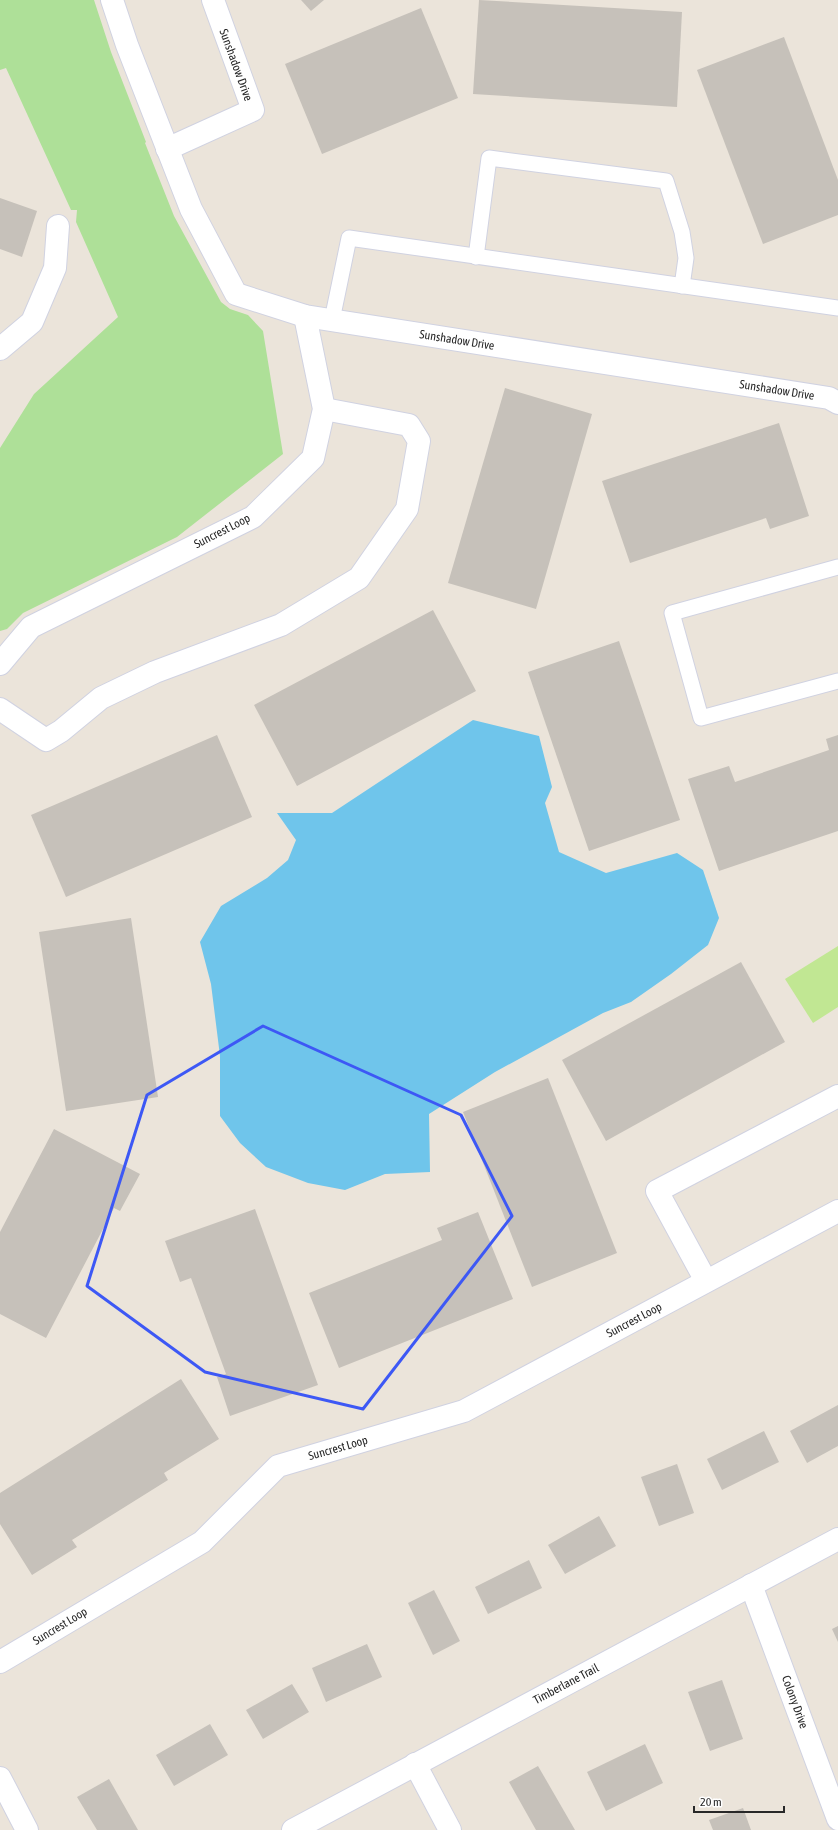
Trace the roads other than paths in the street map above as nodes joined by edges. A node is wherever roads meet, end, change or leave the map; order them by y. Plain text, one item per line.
1 (112, 0) edge
2 (213, 0) edge
3 (167, 149) junction
4 (58, 226) dead end
5 (476, 257) junction
6 (682, 286) junction
7 (838, 308) edge
8 (305, 316) junction
9 (332, 320) junction
10 (0, 349) edge
11 (838, 403) edge
12 (324, 409) junction
13 (838, 567) edge
14 (0, 664) edge
15 (838, 681) edge
16 (0, 709) edge
17 (838, 1096) edge
18 (838, 1211) edge
19 (706, 1281) junction
20 (838, 1539) edge
21 (751, 1585) junction
22 (0, 1662) edge
23 (416, 1764) junction
24 (0, 1778) edge
25 (838, 1819) edge
26 (27, 1830) edge
27 (293, 1830) edge
28 (450, 1830) edge

1 - 3 street, Sunshadow Drive
2 - 3 street, Sunshadow Drive
3 - 8 street, Sunshadow Drive
4 - 10 street
5 - 6 lane
5 - 6 lane
5 - 9 lane
6 - 7 lane
8 - 9 street, Sunshadow Drive
8 - 12 street, Suncrest Loop
9 - 11 street, Sunshadow Drive
12 - 14 street, Suncrest Loop
12 - 16 street
13 - 15 lane
17 - 19 street
18 - 19 street, Suncrest Loop
19 - 22 street, Suncrest Loop
20 - 21 street, Timberlane Trail
21 - 23 street, Timberlane Trail
21 - 25 street, Colony Drive
23 - 27 street, Timberlane Trail
23 - 28 street
24 - 26 street

